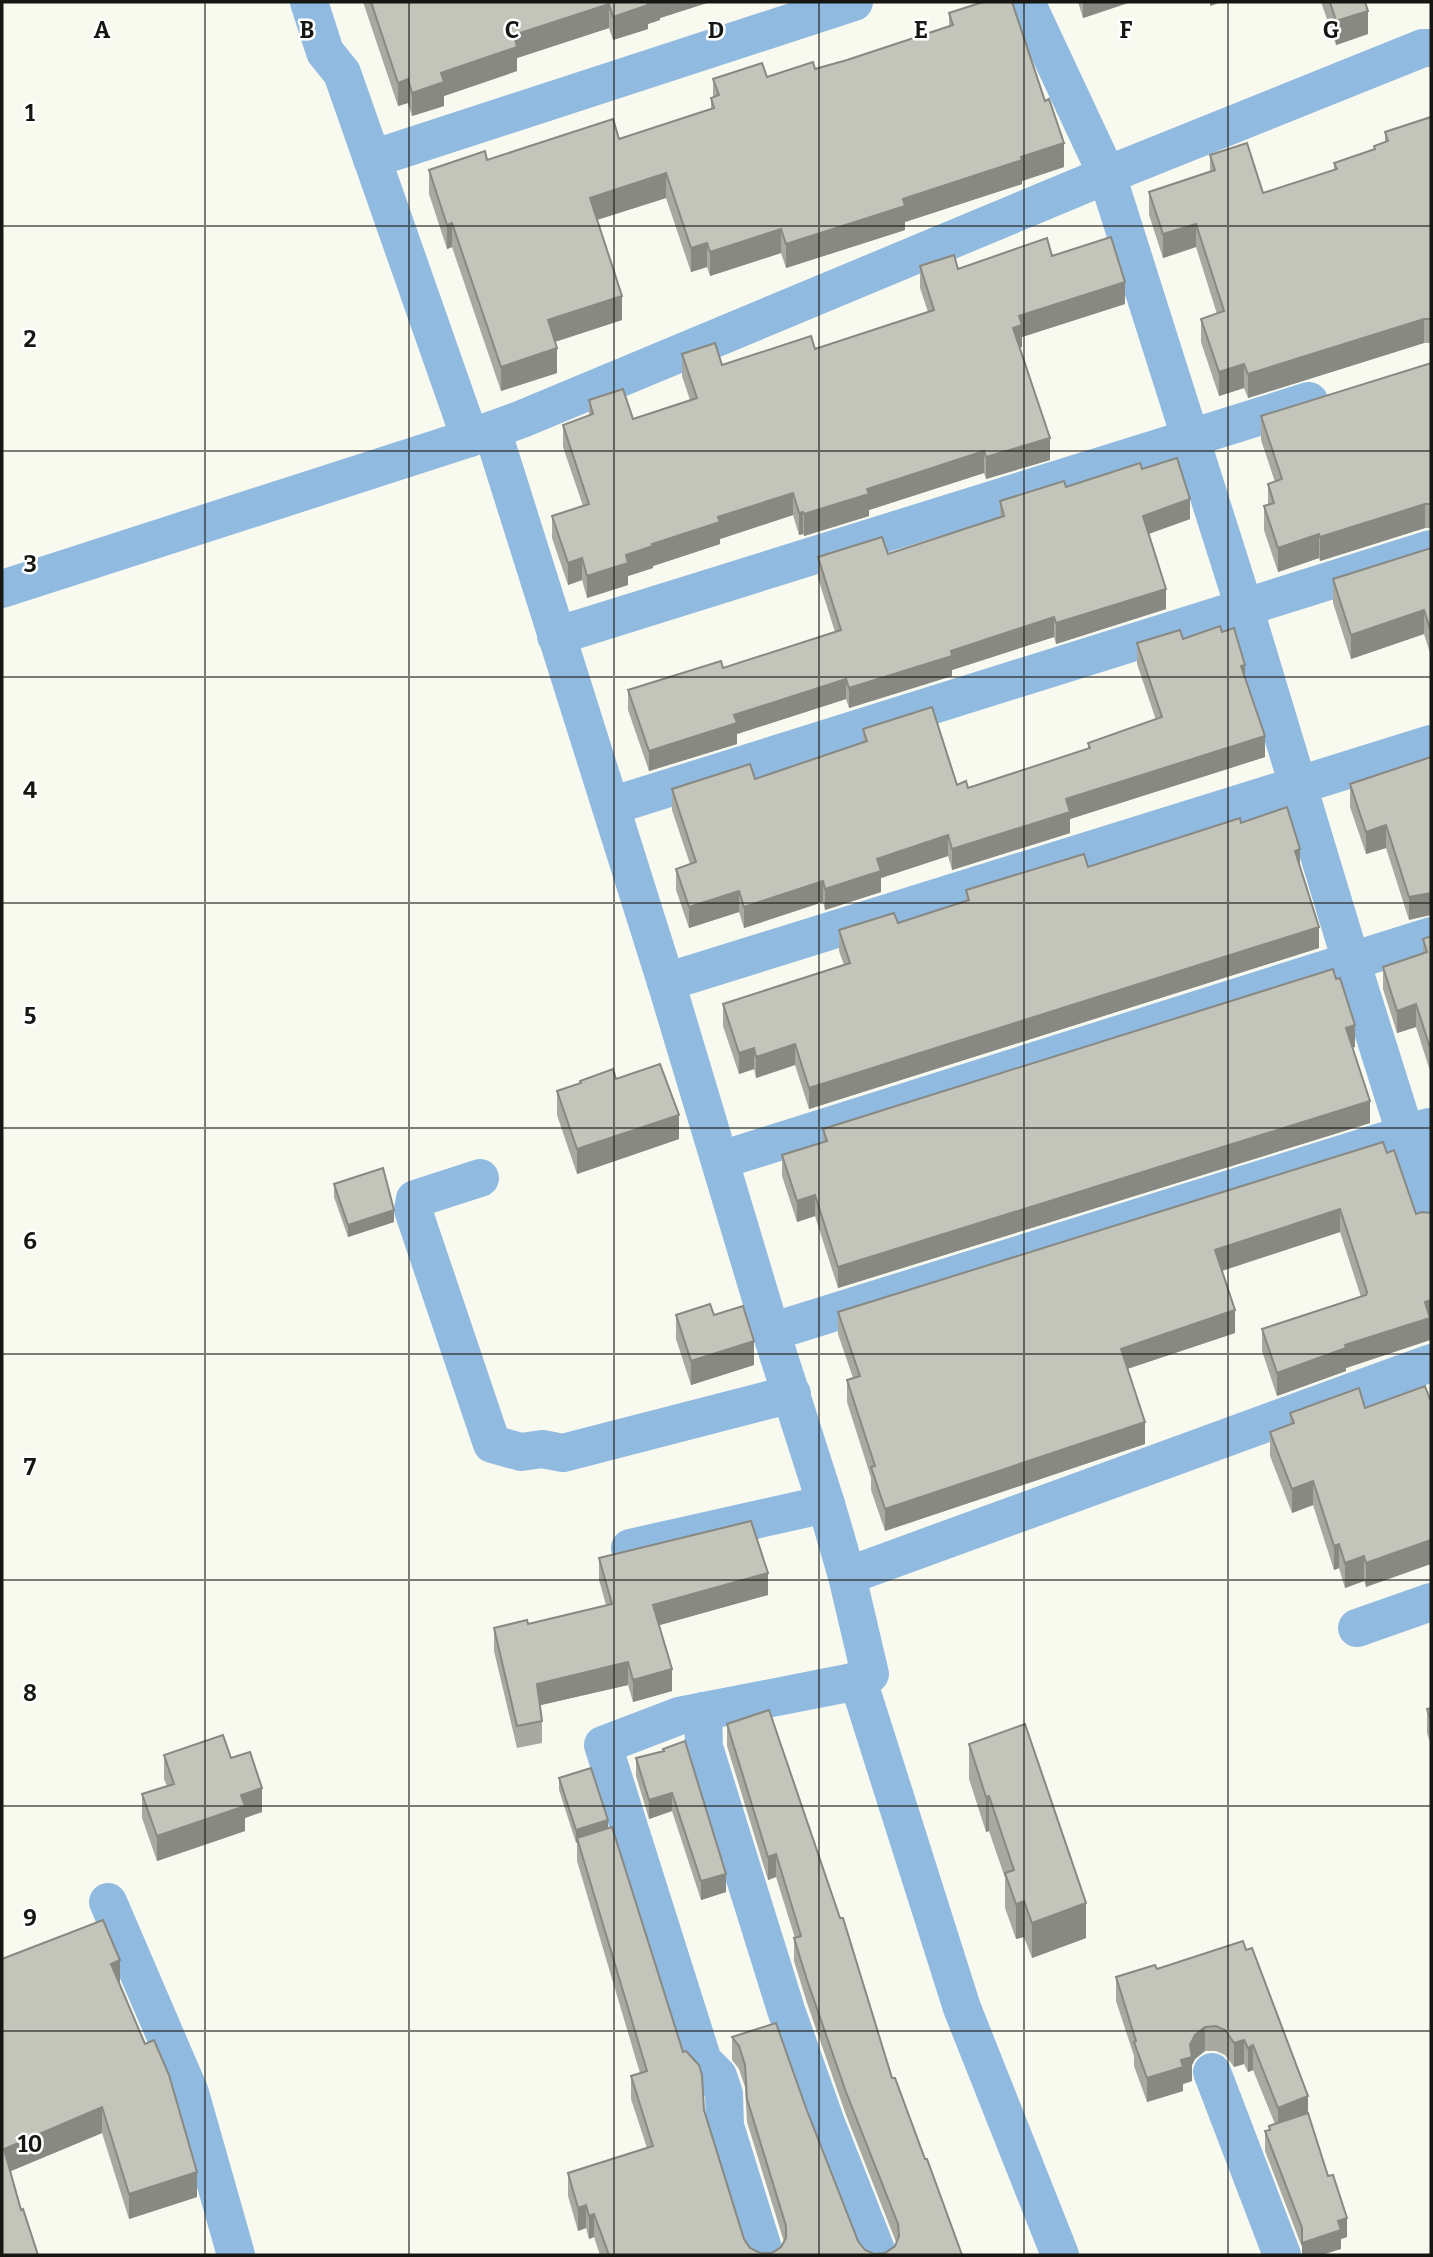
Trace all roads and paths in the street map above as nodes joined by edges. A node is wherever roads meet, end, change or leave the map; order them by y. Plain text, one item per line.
1 (309, 2) edge
2 (854, 2) edge
3 (1026, 2) edge
4 (1431, 48) edge
5 (372, 159) junction
6 (1107, 175) junction
7 (1338, 393) edge
8 (481, 434) junction
9 (1191, 438) junction
10 (1431, 549) edge
11 (2, 589) edge
12 (1244, 607) junction
13 (556, 636) junction
14 (1431, 744) edge
15 (1299, 785) junction
16 (611, 806) junction
17 (1431, 936) edge
18 (1351, 961) junction
19 (666, 982) junction
20 (1419, 1130) edge
21 (721, 1160) junction
22 (480, 1178) dead end
23 (1431, 1215) edge
24 (771, 1332) junction
25 (1431, 1363) edge
26 (792, 1394) junction
27 (826, 1504) junction
28 (630, 1548) edge
29 (847, 1576) junction
30 (1431, 1602) edge
31 (1357, 1628) dead end
32 (853, 1682) junction
33 (703, 1711) junction
34 (108, 1902) dead end
35 (1212, 2072) dead end
36 (236, 2255) edge
37 (765, 2255) edge
38 (878, 2255) edge
39 (1060, 2255) edge
40 (1282, 2255) edge

1 - 5 street
2 - 5 street
3 - 6 street
4 - 6 street
5 - 8 street
6 - 8 street
6 - 9 street
7 - 9 street
8 - 11 street
8 - 13 street
9 - 12 street
9 - 13 street
10 - 12 street
12 - 15 street
12 - 16 street
13 - 16 street
14 - 15 street
15 - 18 street
15 - 19 street
16 - 19 street
17 - 18 street
18 - 20 street
18 - 21 street
19 - 21 street
20 - 23 street
20 - 24 street
21 - 24 street
22 - 26 street
24 - 26 street
25 - 29 street
26 - 27 street
27 - 28 street
27 - 29 street
29 - 32 street
30 - 31 street
32 - 33 street
32 - 39 street
33 - 37 street
33 - 38 street
34 - 36 street
35 - 40 street

